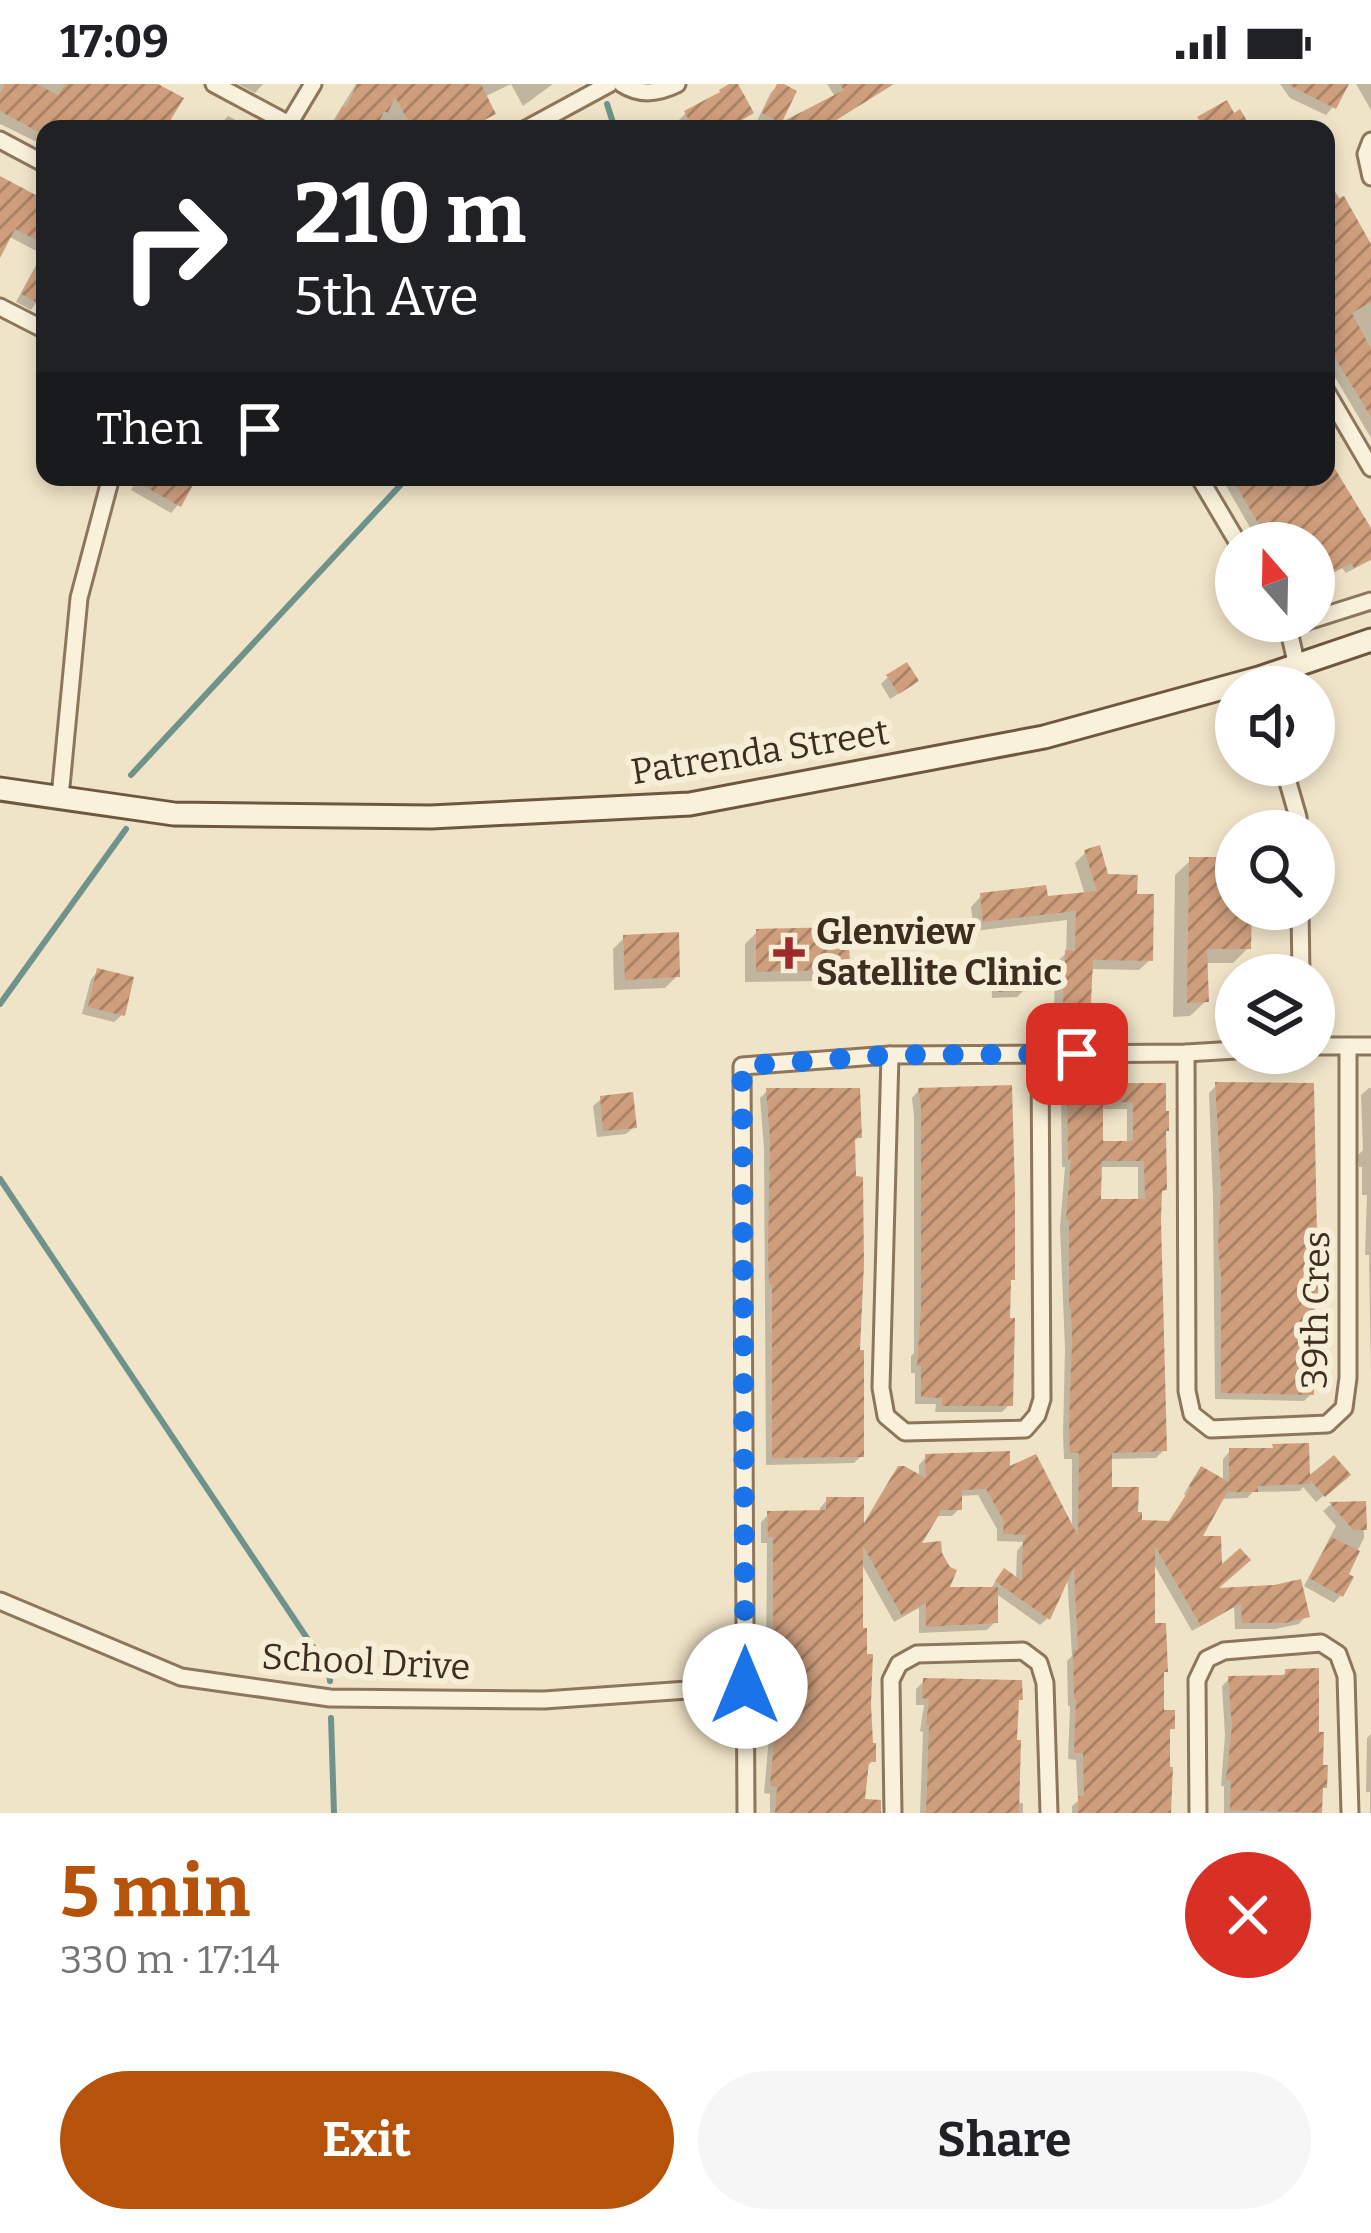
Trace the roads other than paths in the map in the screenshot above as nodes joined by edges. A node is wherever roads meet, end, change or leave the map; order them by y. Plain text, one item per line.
1 (214, 84) edge
2 (313, 84) edge
3 (609, 84) edge
4 (622, 84) edge
5 (677, 84) edge
6 (275, 120) edge
7 (291, 120) edge
8 (543, 120) edge
9 (0, 140) edge
10 (1371, 141) edge
11 (36, 159) edge
12 (1371, 178) edge
13 (0, 307) edge
14 (36, 325) edge
15 (1335, 407) edge
16 (1371, 468) edge
17 (109, 486) edge
18 (1204, 486) edge
19 (1226, 522) edge
20 (1371, 602) edge
21 (1335, 613) edge
22 (1371, 640) edge
23 (1291, 642) edge
24 (1297, 666) joint
25 (1215, 694) edge
26 (0, 789) edge
27 (60, 797) junction
28 (1335, 1046) edge
29 (1348, 1046) junction
30 (1371, 1046) edge
31 (1215, 1051) edge
32 (1186, 1053) junction
33 (1040, 1054) junction
34 (890, 1055) junction
35 (0, 1601) edge
36 (745, 1686) junction
37 (746, 1813) edge
38 (893, 1813) edge
39 (1049, 1813) edge
40 (1198, 1813) edge
41 (1350, 1813) edge

1 - 6 street
2 - 7 street
3 - 8 street
4 - 5 street
9 - 11 street
10 - 12 street
13 - 14 street
15 - 16 street
17 - 27 street
18 - 19 street
20 - 21 street
22 - 24 street, Patrenda Street
23 - 24 street
25 - 27 street, Patrenda Street
26 - 27 street, Patrenda Street
28 - 29 street
29 - 30 street
29 - 32 street, 39th Cres
31 - 32 street
32 - 33 street
33 - 34 street
33 - 34 street
34 - 36 street
35 - 36 street, School Drive
36 - 37 street
38 - 39 street
40 - 41 street

